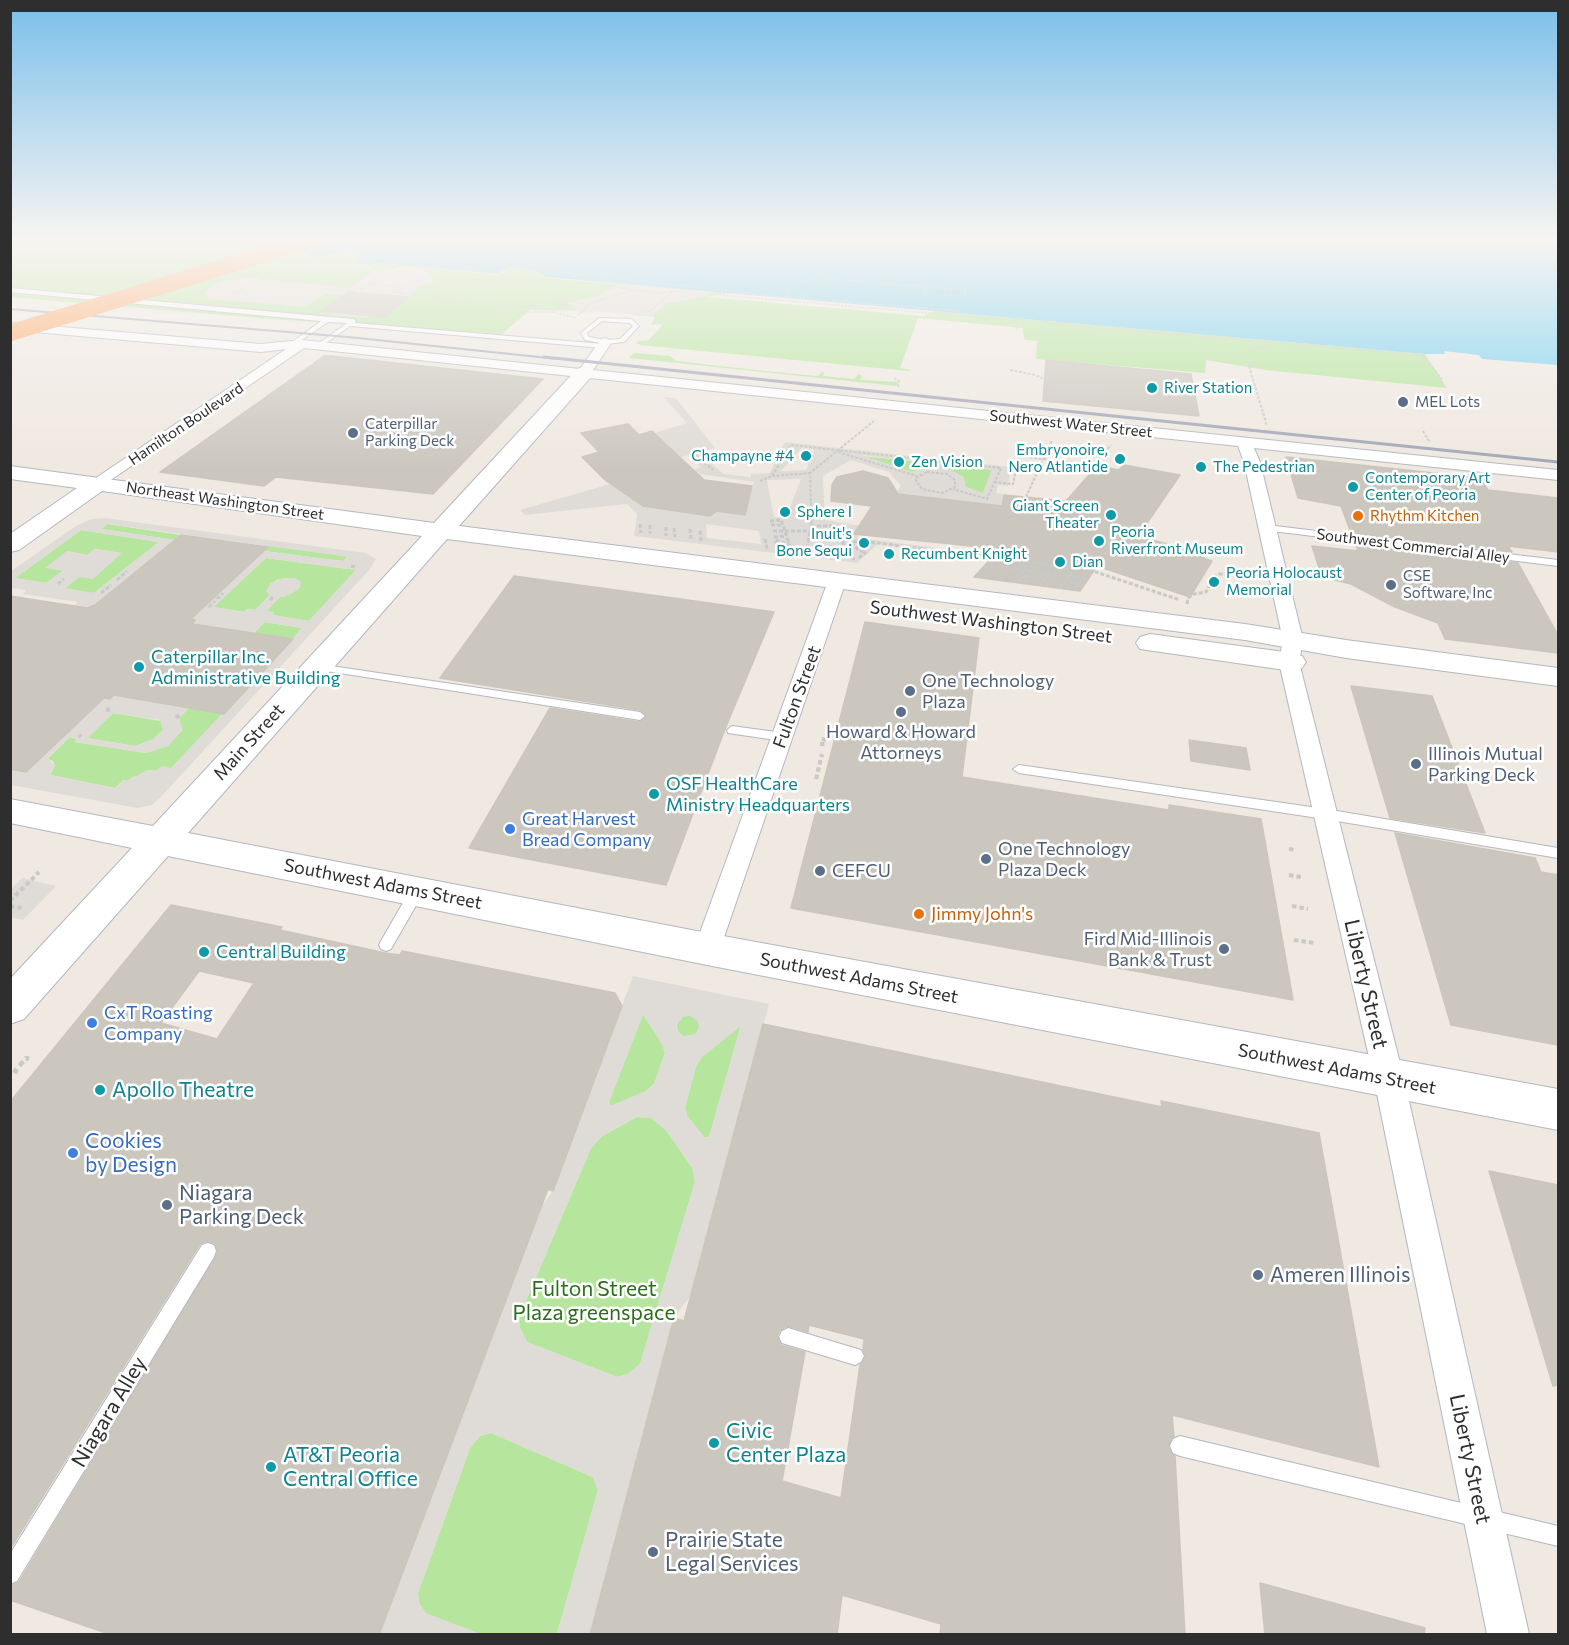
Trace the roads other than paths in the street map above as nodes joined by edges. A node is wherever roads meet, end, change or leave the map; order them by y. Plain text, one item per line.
1 (43, 316) edge
2 (65, 316) edge
3 (286, 316) edge
4 (327, 320) junction
5 (350, 324) junction
6 (10, 326) edge
7 (10, 333) edge
8 (297, 344) junction
9 (605, 344) junction
10 (320, 345) junction
11 (584, 373) junction
12 (1244, 442) junction
13 (10, 472) edge
14 (1558, 475) edge
15 (99, 483) junction
16 (10, 493) edge
17 (74, 500) junction
18 (1267, 528) junction
19 (431, 540) junction
20 (10, 545) edge
21 (1558, 563) edge
22 (834, 591) junction
23 (1291, 651) junction
24 (317, 667) junction
25 (1558, 677) edge
26 (1558, 694) edge
27 (640, 716) dead end
28 (732, 730) dead end
29 (783, 737) junction
30 (1018, 769) dead end
31 (10, 811) edge
32 (1325, 814) junction
33 (161, 841) junction
34 (1558, 853) edge
35 (418, 891) junction
36 (386, 945) dead end
37 (707, 949) junction
38 (10, 1007) edge
39 (1389, 1078) junction
40 (1558, 1110) edge
41 (208, 1251) dead end
42 (788, 1337) dead end
43 (855, 1356) dead end
44 (1180, 1446) dead end
45 (1483, 1518) junction
46 (1558, 1536) edge
47 (10, 1574) edge
48 (1508, 1635) edge

1 - 6 highway
2 - 7 highway, bridge
3 - 4 lane
4 - 5 lane
4 - 8 lane
5 - 9 lane
5 - 10 lane
6 - 8 street, Southwest Water Street
8 - 10 street, Southwest Water Street
8 - 15 street, Hamilton Boulevard
9 - 9 lane
9 - 11 street, Main Street
10 - 11 street, Southwest Water Street
11 - 12 street, Southwest Water Street
11 - 19 street, Main Street
12 - 14 street, Southwest Water Street
12 - 18 street, Liberty Street
13 - 15 street, Northeast Washington Street
15 - 17 street, Hamilton Boulevard
15 - 19 street, Northeast Washington Street
16 - 17 street, Northeast Washington Street
17 - 19 street, Northeast Washington Street
17 - 20 street, Hamilton Boulevard
18 - 21 lane, Southwest Commercial Alley
18 - 23 street, Liberty Street
19 - 22 street, Southwest Washington Street
19 - 24 street, Main Street
22 - 23 street, Southwest Washington Street
22 - 29 street, Fulton Street
23 - 25 street, Southwest Washington Street
23 - 26 street, Southwest Washington Street
23 - 32 street, Liberty Street
24 - 27 lane
24 - 33 street, Main Street
28 - 29 lane
29 - 37 street, Fulton Street
30 - 32 lane
31 - 33 street, Southwest Adams Street
32 - 34 lane
32 - 39 street, Liberty Street
33 - 35 street, Southwest Adams Street
33 - 38 street, Main Street
35 - 36 lane
35 - 37 street, Southwest Adams Street
37 - 39 street, Southwest Adams Street
39 - 40 street, Southwest Adams Street
39 - 45 street, Liberty Street
41 - 47 lane, Niagara Alley
42 - 43 lane
44 - 45 lane
45 - 46 lane
45 - 48 street, Liberty Street

